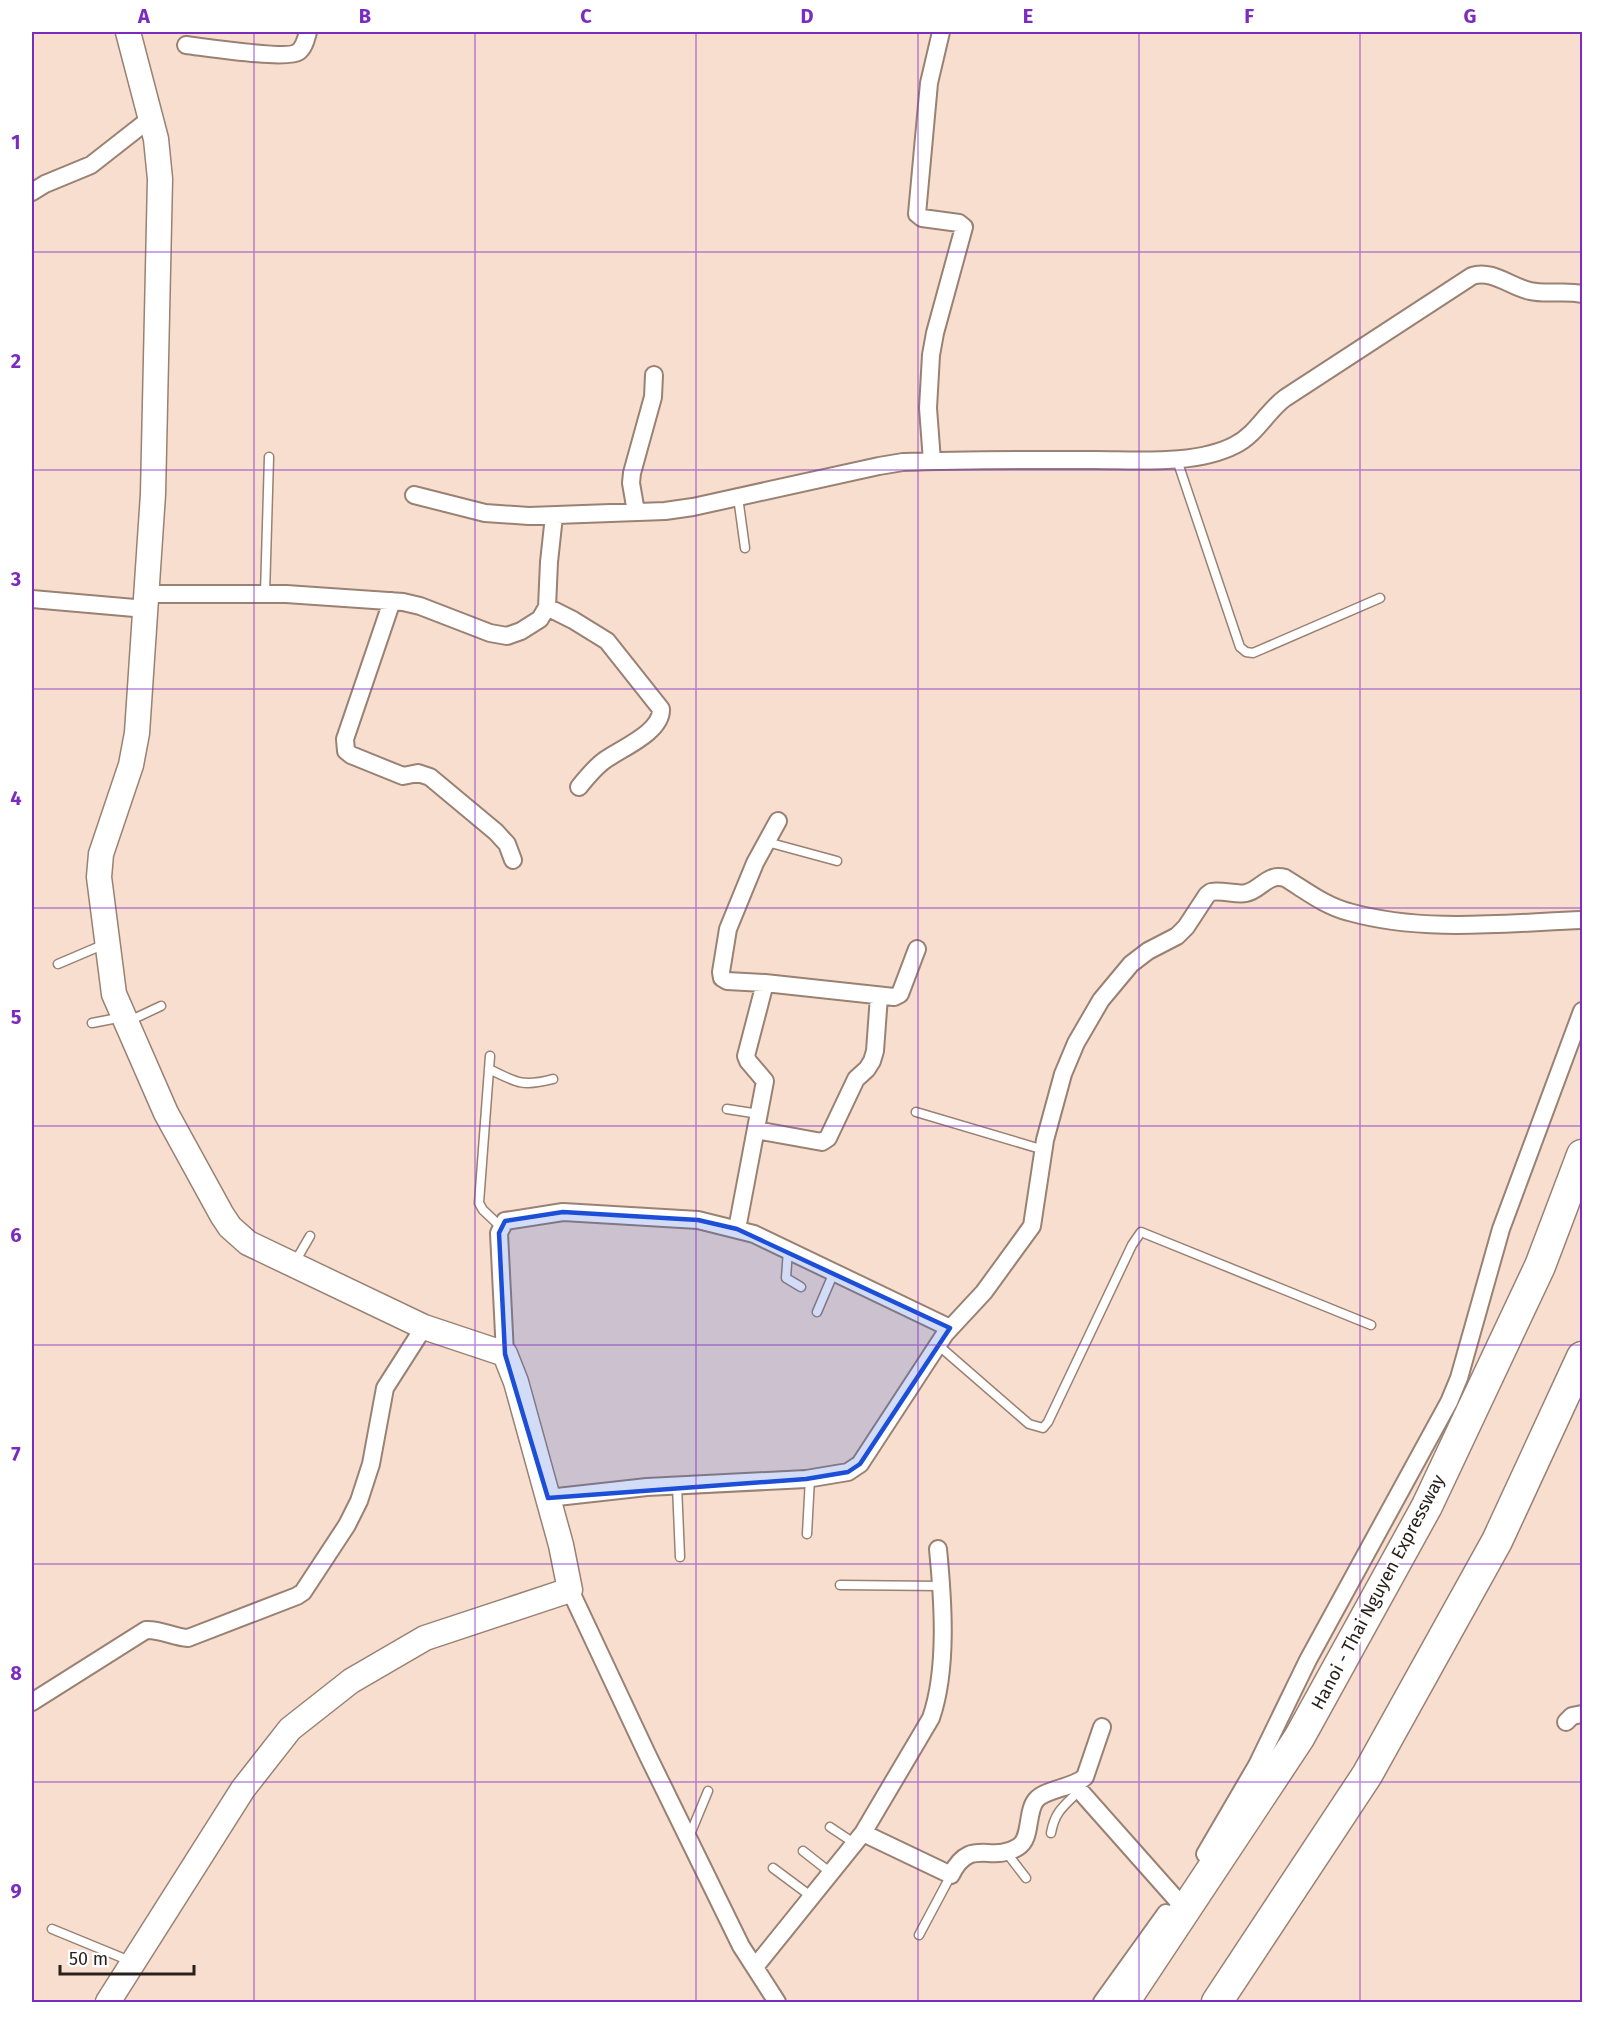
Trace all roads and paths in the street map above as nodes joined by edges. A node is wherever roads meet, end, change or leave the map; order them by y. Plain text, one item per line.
1 (128, 32) edge
2 (308, 32) edge
3 (941, 32) edge
4 (186, 45) dead end
5 (151, 118) junction
6 (32, 192) edge
7 (1582, 294) edge
8 (654, 375) dead end
9 (269, 457) dead end
10 (1178, 460) junction
11 (932, 461) junction
12 (414, 495) dead end
13 (738, 497) junction
14 (636, 512) junction
15 (554, 516) junction
16 (745, 549) dead end
17 (265, 594) junction
18 (1380, 598) dead end
19 (32, 599) edge
20 (146, 601) junction
21 (393, 601) junction
22 (547, 607) junction
23 (579, 787) dead end
24 (778, 821) dead end
25 (767, 842) junction
26 (513, 860) dead end
27 (837, 861) dead end
28 (1582, 920) edge
29 (108, 943) junction
30 (917, 949) dead end
31 (58, 964) dead end
32 (765, 983) junction
33 (879, 996) junction
34 (161, 1006) dead end
35 (1582, 1011) edge
36 (125, 1020) junction
37 (92, 1023) dead end
38 (490, 1056) dead end
39 (489, 1069) junction
40 (553, 1079) dead end
41 (727, 1109) dead end
42 (916, 1112) dead end
43 (757, 1122) junction
44 (1044, 1150) junction
45 (1582, 1155) edge
46 (501, 1227) junction
47 (737, 1229) junction
48 (310, 1236) dead end
49 (788, 1250) junction
50 (293, 1265) junction
51 (834, 1272) junction
52 (801, 1287) dead end
53 (817, 1312) dead end
54 (1371, 1325) dead end
55 (424, 1327) junction
56 (950, 1328) junction
57 (938, 1345) junction
58 (506, 1354) junction
59 (1582, 1357) edge
60 (810, 1478) junction
61 (677, 1485) junction
62 (548, 1498) junction
63 (807, 1534) dead end
64 (938, 1549) dead end
65 (680, 1557) dead end
66 (840, 1585) dead end
67 (941, 1586) junction
68 (570, 1590) junction
69 (32, 1702) edge
70 (1582, 1714) edge
71 (1566, 1722) dead end
72 (1102, 1728) dead end
73 (1077, 1787) junction
74 (708, 1791) dead end
75 (830, 1827) dead end
76 (1051, 1833) dead end
77 (689, 1837) junction
78 (859, 1838) junction
79 (803, 1851) dead end
80 (1005, 1852) junction
81 (772, 1868) dead end
82 (831, 1873) junction
83 (951, 1875) junction
84 (1026, 1878) dead end
85 (812, 1897) junction
86 (1176, 1899) junction
87 (52, 1929) dead end
88 (919, 1935) dead end
89 (133, 1963) junction
90 (755, 1967) junction
91 (108, 2002) edge
92 (777, 2002) edge
93 (1102, 2002) edge
94 (1124, 2002) edge
95 (1217, 2002) edge

1 - 5 street
2 - 4 street
3 - 11 street
5 - 6 street
5 - 20 street
7 - 10 street
8 - 14 street
9 - 17 lane
10 - 11 street
10 - 18 lane
11 - 13 street
12 - 15 street
13 - 14 street
13 - 16 lane
14 - 15 street
15 - 22 street
17 - 20 street
17 - 21 street
19 - 20 street
20 - 29 street
21 - 22 street
21 - 26 street
22 - 23 street
24 - 25 street
25 - 27 lane
25 - 32 street
28 - 44 street
29 - 31 lane
29 - 36 street
30 - 33 street
32 - 33 street
32 - 43 street
33 - 43 street
34 - 36 lane
35 - 86 street
36 - 37 lane
36 - 50 street
38 - 39 lane
39 - 40 lane
39 - 46 lane
41 - 43 lane
42 - 44 lane
43 - 47 street
44 - 56 street
45 - 94 highway, Hanoi - Thai Nguyen Expressway
46 - 47 street
46 - 58 street
47 - 49 street
48 - 50 lane
49 - 51 street
49 - 52 lane
50 - 55 street
51 - 53 lane
51 - 56 street
54 - 57 lane
55 - 58 street
55 - 69 street
56 - 57 street
57 - 60 street
58 - 62 street
59 - 95 highway
60 - 61 street
60 - 63 lane
61 - 62 street
61 - 65 lane
62 - 68 street
64 - 67 street
66 - 67 lane
67 - 78 street
68 - 77 street
68 - 89 street
70 - 71 street
72 - 73 street
73 - 76 lane
73 - 80 street
73 - 86 street
74 - 77 lane
75 - 78 lane
77 - 90 street
78 - 82 street
78 - 83 street
79 - 82 lane
80 - 83 street
80 - 84 lane
81 - 85 lane
82 - 85 street
83 - 88 lane
85 - 90 street
86 - 93 street
87 - 89 lane
89 - 91 street
90 - 92 street

